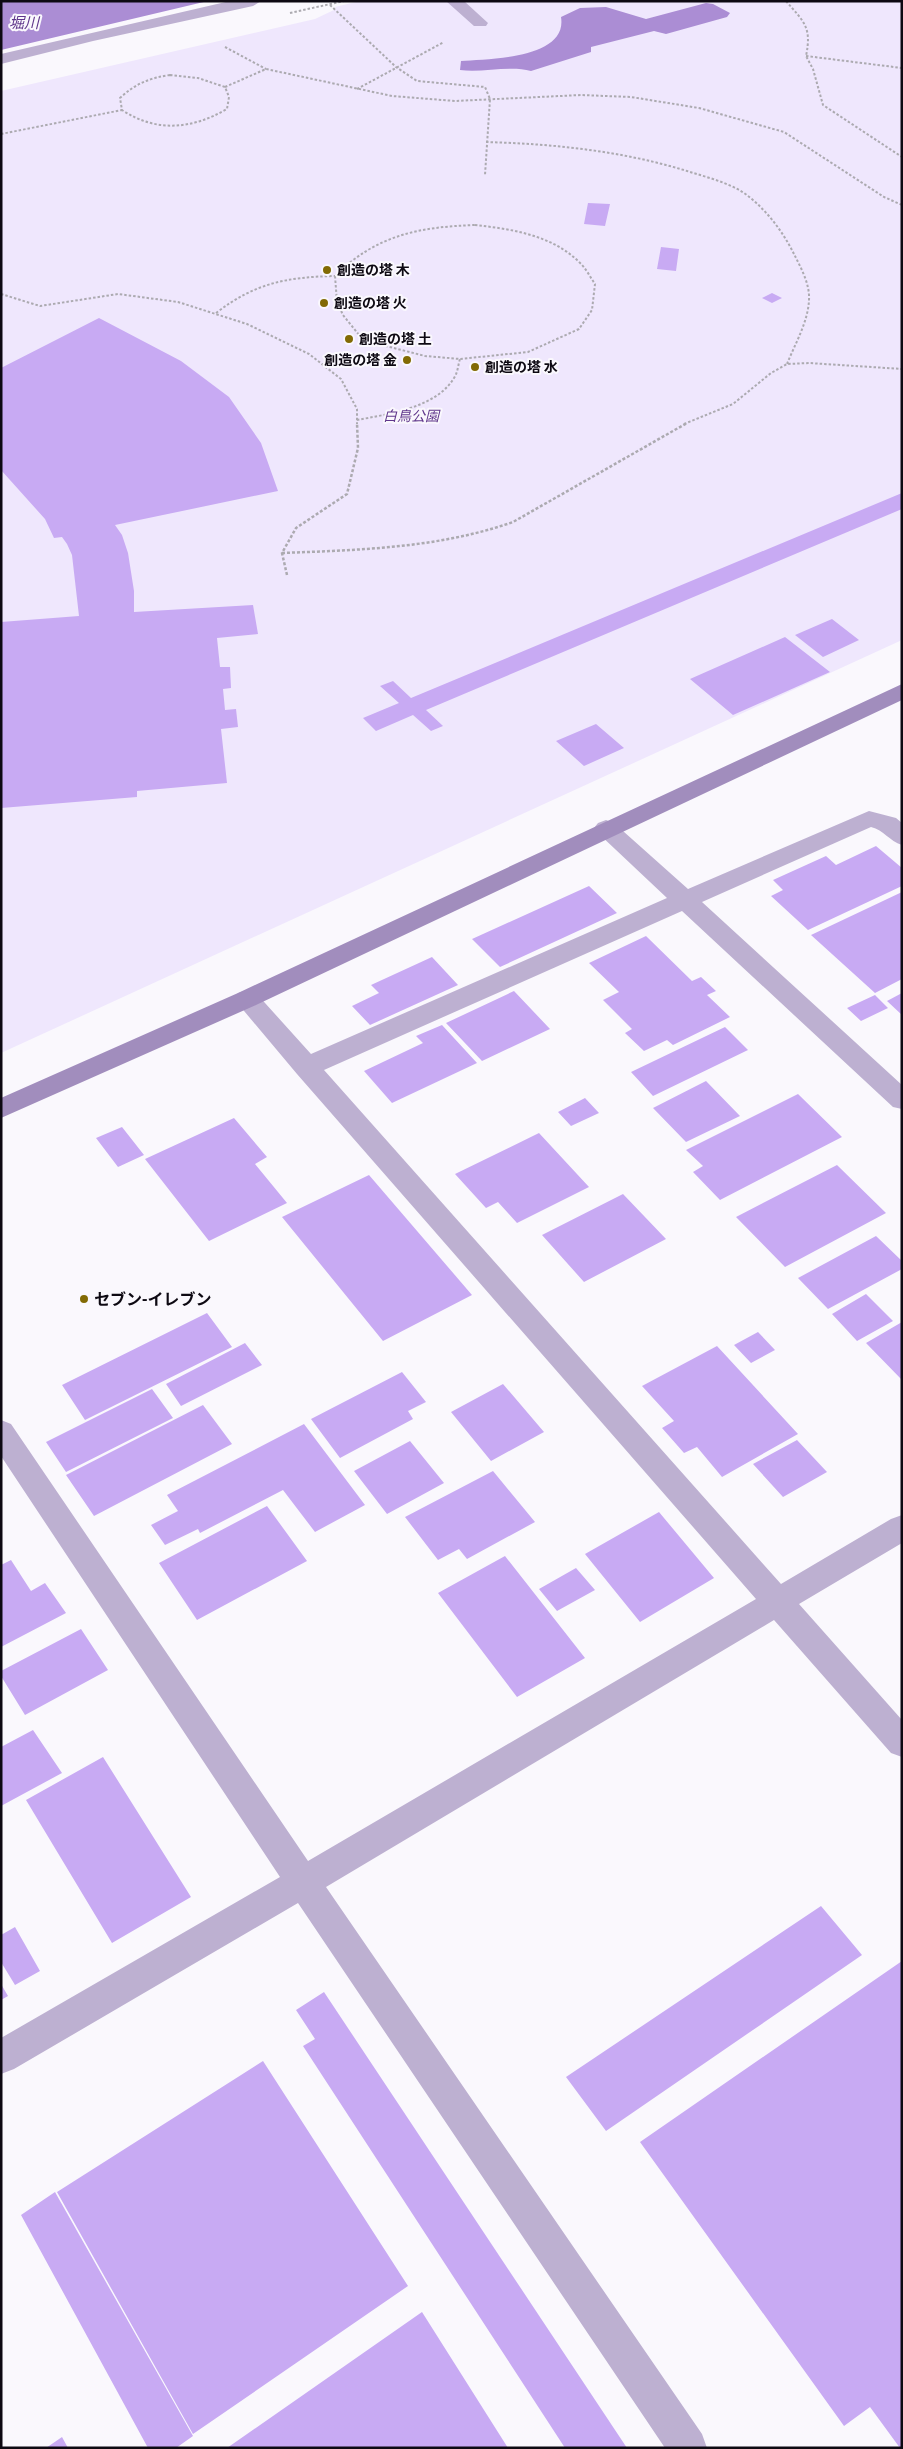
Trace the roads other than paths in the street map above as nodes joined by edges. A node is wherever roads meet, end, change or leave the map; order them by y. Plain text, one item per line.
1 (219, 1) edge
2 (253, 1) edge
3 (454, 1) edge
4 (480, 23) road end
5 (1, 51) edge
6 (1, 59) edge
7 (902, 691) edge
8 (606, 828) junction
9 (902, 837) edge
10 (685, 900) junction
11 (247, 999) junction
12 (306, 1067) junction
13 (902, 1100) edge
14 (1, 1109) edge
15 (1, 1432) edge
16 (902, 1528) edge
17 (778, 1602) junction
18 (902, 1743) edge
19 (302, 1882) junction
20 (1, 2057) edge
21 (688, 2448) edge

1 - 5 street
2 - 6 street
3 - 4 street
7 - 8 street
8 - 10 street
8 - 11 street
9 - 10 street
10 - 12 street
10 - 13 street
11 - 12 street
11 - 14 street
12 - 17 street
15 - 19 street
16 - 17 street
17 - 18 street
17 - 19 street
19 - 20 street
19 - 21 street

